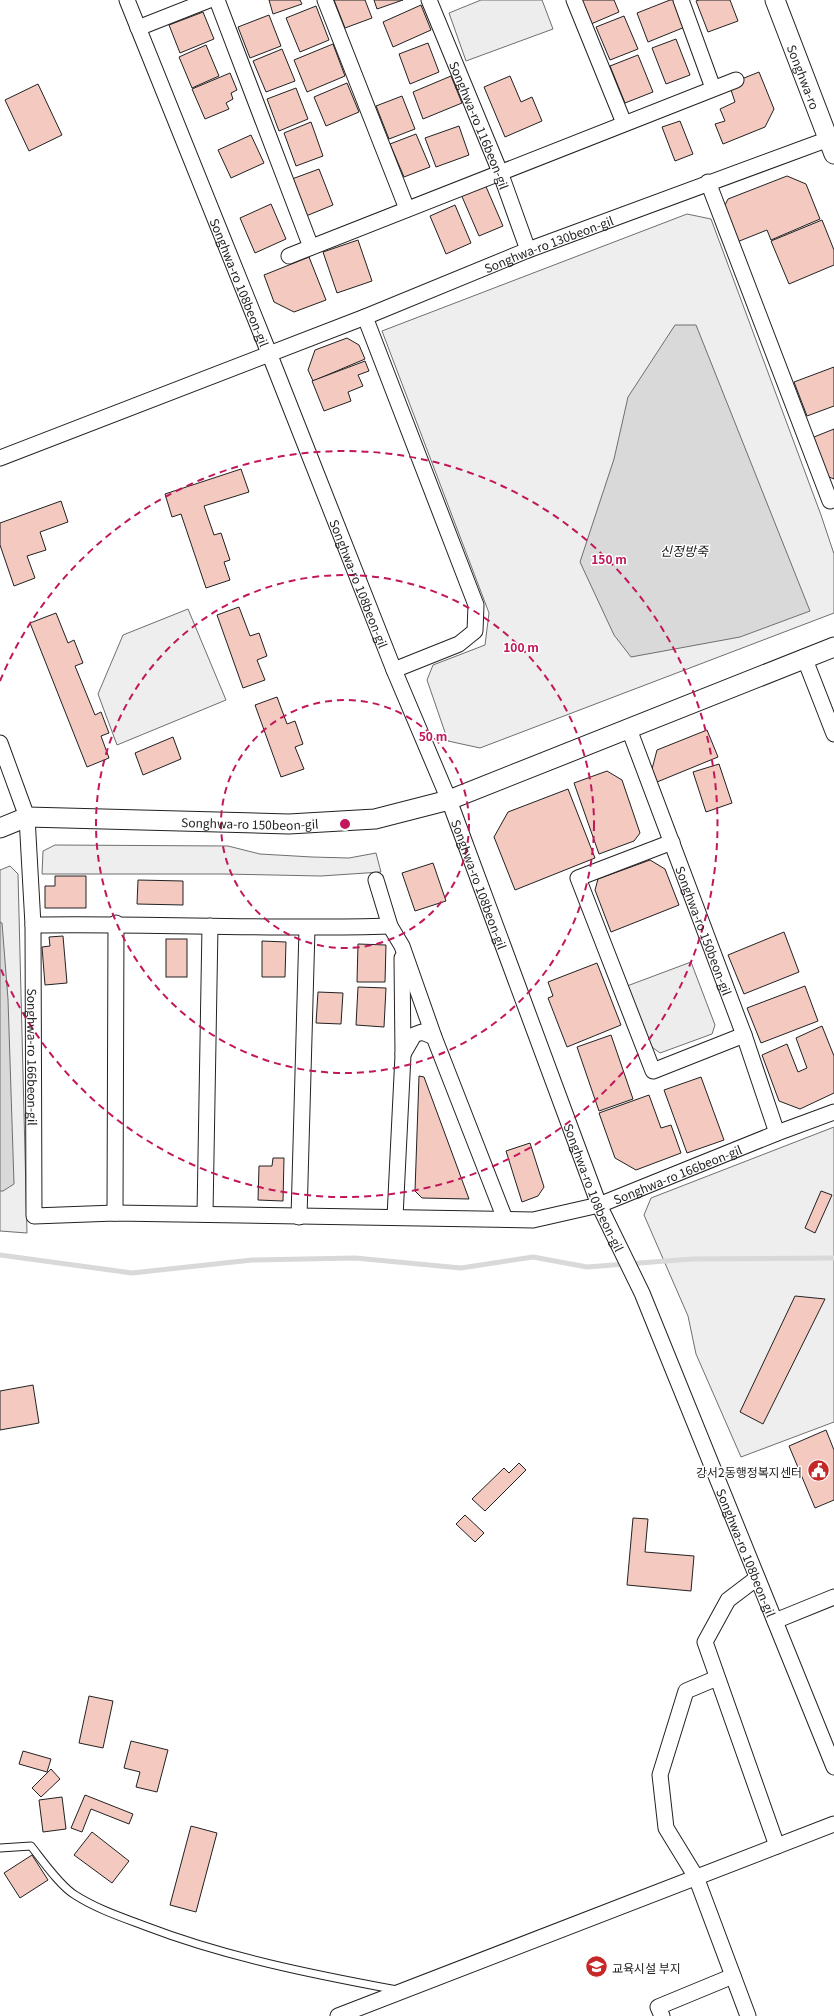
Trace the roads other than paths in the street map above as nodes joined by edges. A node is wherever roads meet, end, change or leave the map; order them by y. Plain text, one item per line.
1 (127, 0) edge
2 (209, 0) edge
3 (217, 0) edge
4 (325, 0) edge
5 (429, 0) edge
6 (574, 0) edge
7 (681, 0) edge
8 (775, 0) edge
9 (138, 28) junction
10 (736, 80) dead end
11 (714, 88) junction
12 (624, 124) junction
13 (832, 143) edge
14 (500, 172) junction
15 (708, 182) junction
16 (407, 209) junction
17 (311, 247) junction
18 (528, 250) junction
19 (290, 256) dead end
20 (365, 317) junction
21 (269, 353) junction
22 (0, 458) edge
23 (834, 500) edge
24 (834, 647) edge
25 (804, 657) junction
26 (394, 670) junction
27 (629, 729) junction
28 (834, 734) edge
29 (0, 743) edge
30 (449, 800) junction
31 (27, 817) junction
32 (0, 828) edge
33 (672, 842) junction
34 (376, 880) dead end
35 (116, 923) junction
36 (33, 925) junction
37 (210, 926) junction
38 (390, 926) junction
39 (307, 928) junction
40 (402, 946) junction
41 (744, 1035) junction
42 (434, 1037) junction
43 (403, 1055) junction
44 (834, 1112) edge
45 (777, 1132) junction
46 (599, 1205) junction
47 (115, 1213) junction
48 (205, 1214) junction
49 (299, 1217) junction
50 (395, 1217) junction
51 (505, 1219) junction
52 (758, 1578) junction
53 (834, 1597) edge
54 (775, 1620) junction
55 (717, 1678) junction
56 (834, 1767) edge
57 (834, 1824) edge
58 (777, 1846) junction
59 (0, 1848) edge
60 (696, 1877) junction
61 (733, 1976) junction
62 (402, 1991) junction
63 (338, 2016) edge
64 (662, 2016) edge
65 (748, 2016) edge

1 - 9 street, Songhwa-ro 108beon-gil
2 - 9 street
3 - 17 street
4 - 16 street
5 - 14 street, Songhwa-ro 116beon-gil
6 - 12 street
7 - 11 street
8 - 13 street, Songhwa-ro
9 - 21 street, Songhwa-ro 108beon-gil
10 - 11 street
11 - 12 street
12 - 14 street
13 - 15 street, Songhwa-ro 130beon-gil
14 - 16 street
14 - 18 street, Songhwa-ro 116beon-gil
15 - 18 street, Songhwa-ro 130beon-gil
15 - 23 street
16 - 17 street
17 - 19 street
18 - 20 street, Songhwa-ro 130beon-gil
20 - 21 street, Songhwa-ro 130beon-gil
20 - 26 street
21 - 22 street, Songhwa-ro 130beon-gil
21 - 26 street, Songhwa-ro 108beon-gil
24 - 25 street, Songhwa-ro 150beon-gil
25 - 27 street, Songhwa-ro 150beon-gil
25 - 28 street
26 - 30 street, Songhwa-ro 108beon-gil
27 - 30 street, Songhwa-ro 150beon-gil
27 - 33 street, Songhwa-ro 150beon-gil
29 - 31 street, Songhwa-ro 166beon-gil
30 - 31 street, Songhwa-ro 150beon-gil
30 - 46 street, Songhwa-ro 108beon-gil
31 - 32 street, Songhwa-ro 150beon-gil
31 - 36 street, Songhwa-ro 166beon-gil
33 - 41 street, Songhwa-ro 150beon-gil
33 - 41 street
34 - 38 street
35 - 36 street
35 - 37 street
35 - 47 street
36 - 47 street, Songhwa-ro 166beon-gil
37 - 39 street
37 - 48 street
38 - 39 street
38 - 40 street
39 - 49 street
40 - 42 street
40 - 43 street
41 - 45 street, Songhwa-ro 150beon-gil
42 - 43 street
42 - 51 street
43 - 50 street
44 - 45 street, Songhwa-ro 166beon-gil
45 - 46 street, Songhwa-ro 166beon-gil
46 - 51 street, Songhwa-ro 166beon-gil
46 - 52 street, Songhwa-ro 108beon-gil
47 - 48 street, Songhwa-ro 166beon-gil
48 - 49 street, Songhwa-ro 166beon-gil
49 - 50 street, Songhwa-ro 166beon-gil
50 - 51 street, Songhwa-ro 166beon-gil
52 - 54 street, Songhwa-ro 108beon-gil
52 - 55 street
53 - 54 street
54 - 56 street, Songhwa-ro 108beon-gil
55 - 58 street
55 - 60 street
57 - 58 street
58 - 60 street
59 - 62 lane
60 - 61 street
60 - 62 street
61 - 64 street
61 - 65 street
62 - 63 street

